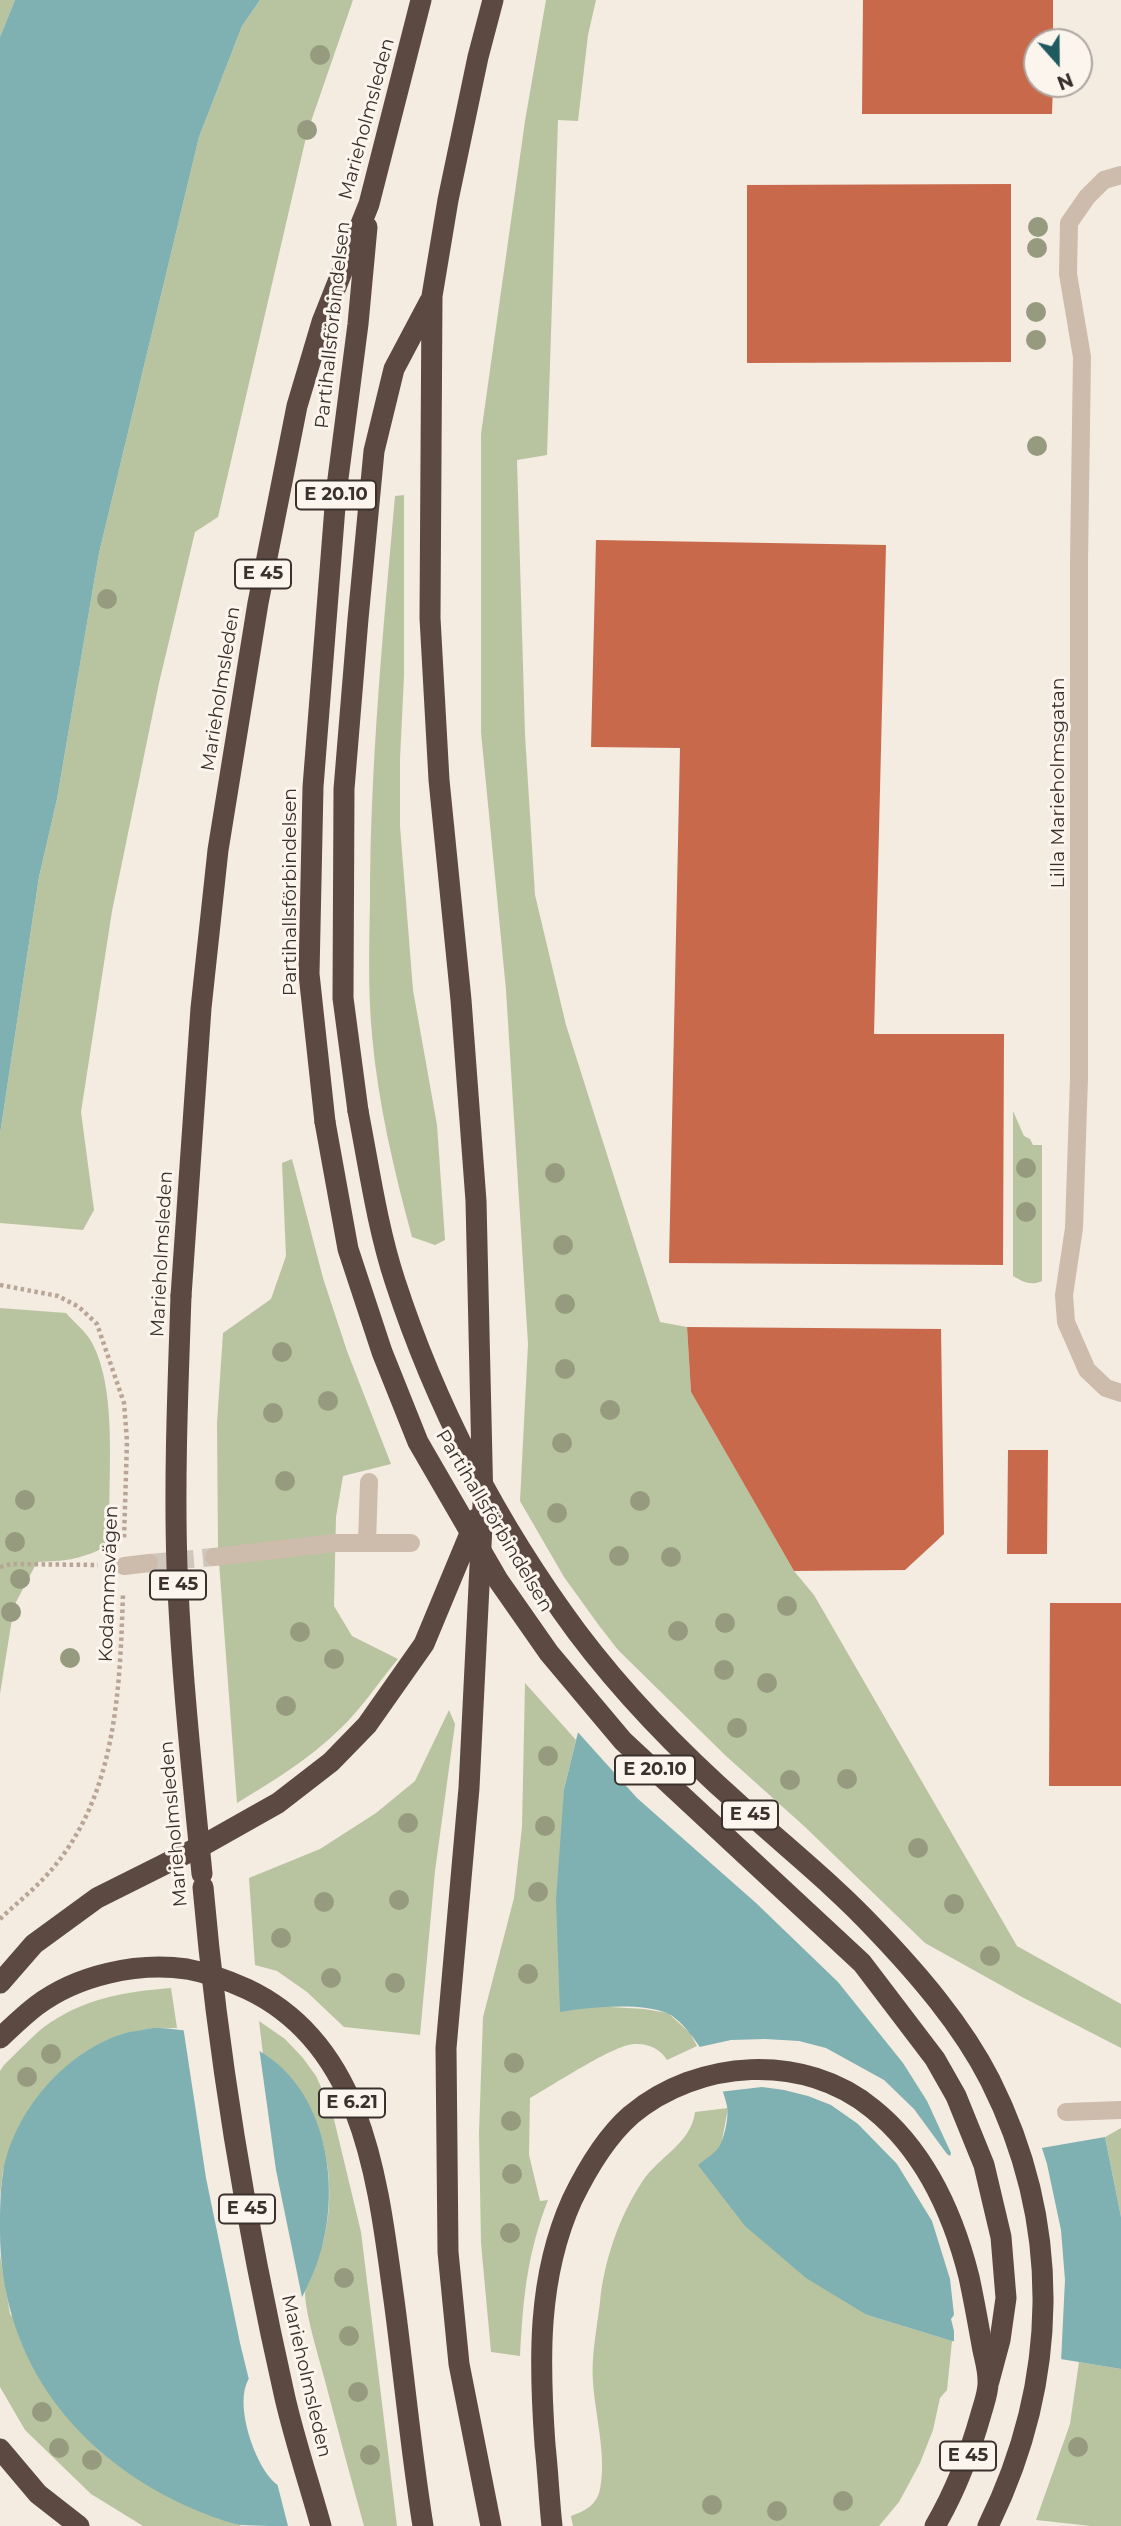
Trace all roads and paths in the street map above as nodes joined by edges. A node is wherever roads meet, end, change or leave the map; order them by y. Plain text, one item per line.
1 (421, 0) edge
2 (493, 0) edge
3 (1121, 175) edge
4 (369, 204) junction
5 (432, 296) junction
6 (0, 1285) edge
7 (1121, 1393) edge
8 (369, 1482) dead end
9 (483, 1505) junction
10 (368, 1543) junction
11 (411, 1543) dead end
12 (214, 1557) tunnel mouth
13 (149, 1563) tunnel mouth
14 (124, 1566) junction
15 (0, 1567) edge
16 (0, 1919) edge
17 (0, 1983) edge
18 (0, 2038) edge
19 (1121, 2110) edge
20 (1066, 2112) dead end
21 (989, 2381) junction
22 (0, 2449) edge
23 (552, 2524) edge
24 (79, 2526) edge
25 (321, 2526) edge
26 (423, 2526) edge
27 (491, 2526) edge
28 (935, 2526) edge
29 (988, 2526) edge

1 - 4 highway, Marieholmsleden / E 45
2 - 5 highway, E 45
3 - 7 street, Lilla Marieholmsgatan
4 - 21 highway, Partihallsförbindelsen / E 20.10, bridge
4 - 25 highway, Marieholmsleden / E 45, bridge
5 - 9 highway, E 45
5 - 29 highway, Partihallsförbindelsen / E 45, bridge
6 - 14 path, Kodammsvägen
8 - 10 street
9 - 17 highway
9 - 27 highway, E 45
10 - 11 street
10 - 12 street
13 - 14 street
14 - 15 path
14 - 16 path, Kodammsvägen
18 - 26 highway, E 6.21
19 - 20 street
21 - 23 highway, E 45
21 - 28 highway, Partihallsförbindelsen / E 45
22 - 24 highway

